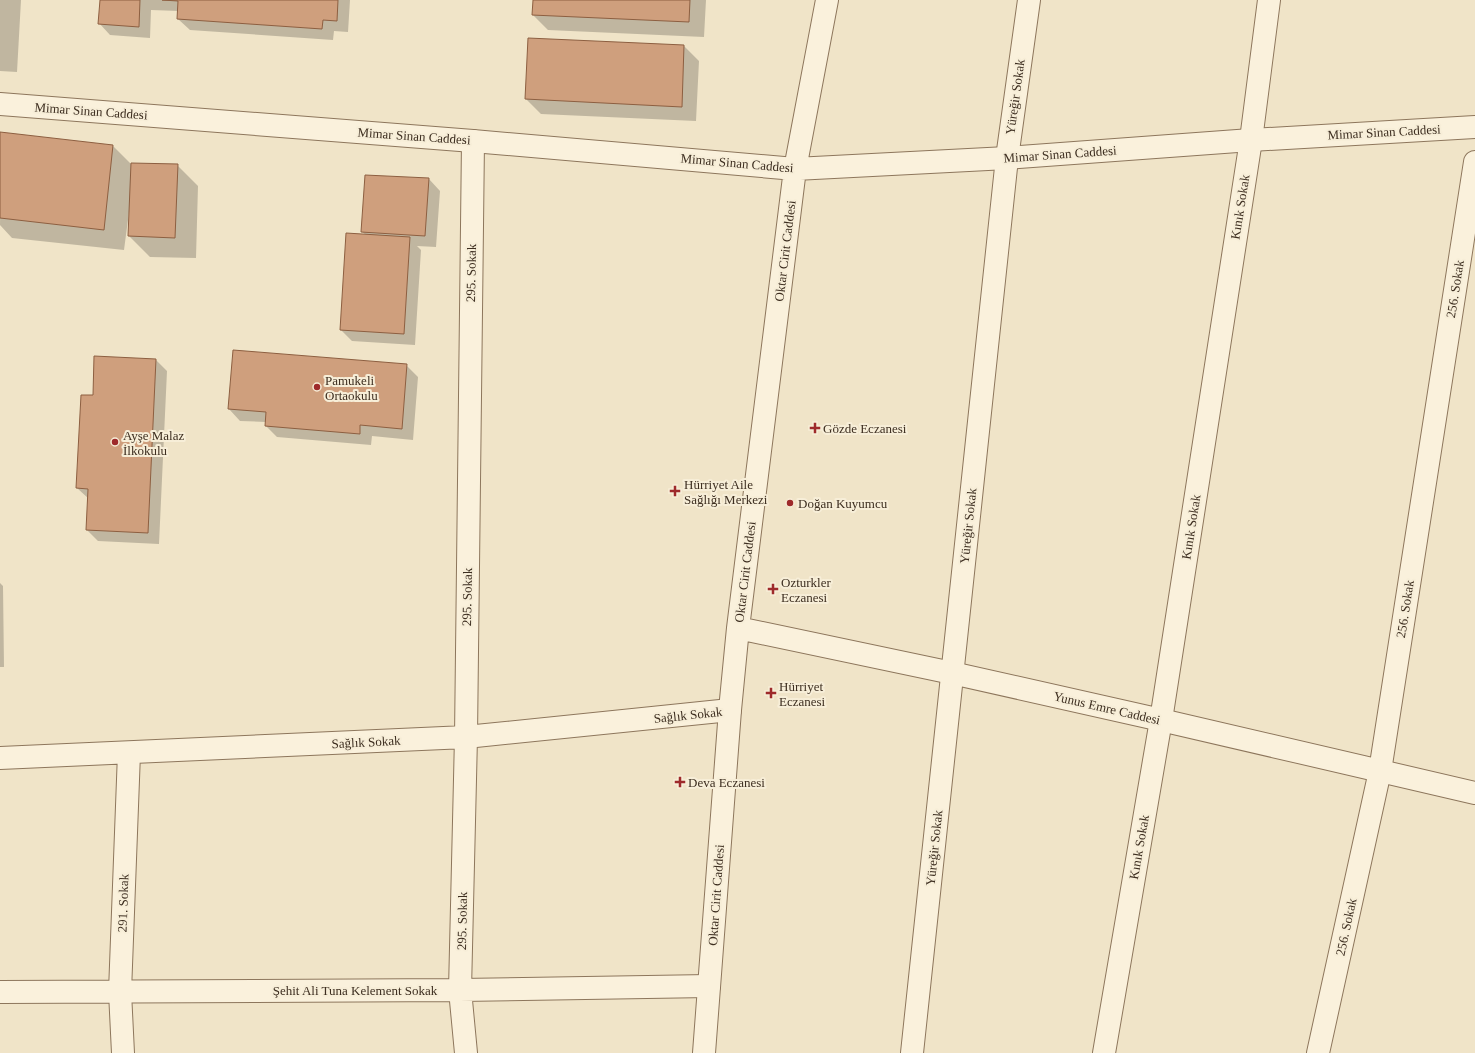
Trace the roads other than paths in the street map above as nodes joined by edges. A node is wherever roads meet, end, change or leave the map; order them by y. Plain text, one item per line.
1 (828, 0) edge
2 (1029, 0) edge
3 (1269, 0) edge
4 (0, 104) edge
5 (1475, 127) edge
6 (1251, 140) junction
7 (473, 141) junction
8 (1007, 158) junction
9 (1475, 162) edge
10 (795, 169) junction
11 (738, 628) junction
12 (952, 673) junction
13 (730, 710) junction
14 (1161, 720) junction
15 (466, 737) junction
16 (129, 753) junction
17 (0, 758) edge
18 (1380, 771) junction
19 (1475, 794) edge
20 (710, 986) junction
21 (460, 990) junction
22 (0, 992) edge
23 (120, 992) junction
24 (123, 1053) edge
25 (466, 1053) edge
26 (704, 1053) edge
27 (912, 1053) edge
28 (1104, 1053) edge
29 (1318, 1053) edge

1 - 10 street, Oktar Cirit Caddesi
2 - 8 street, Yüreğir Sokak
3 - 6 street, Kınık Sokak
4 - 7 street, Mimar Sinan Caddesi
5 - 6 street, Mimar Sinan Caddesi
6 - 8 street, Mimar Sinan Caddesi
6 - 14 street, Kınık Sokak
7 - 10 street, Mimar Sinan Caddesi
7 - 15 street, 295. Sokak
8 - 10 street, Mimar Sinan Caddesi
8 - 12 street, Yüreğir Sokak
9 - 18 street, 256. Sokak
10 - 11 street, Oktar Cirit Caddesi
11 - 12 street, Yunus Emre Caddesi
11 - 13 street, Oktar Cirit Caddesi
12 - 14 street, Yunus Emre Caddesi
12 - 27 street, Yüreğir Sokak
13 - 15 street, Sağlık Sokak
13 - 20 street, Oktar Cirit Caddesi
14 - 18 street, Yunus Emre Caddesi
14 - 28 street, Kınık Sokak
15 - 16 street, Sağlık Sokak
15 - 21 street, 295. Sokak
16 - 17 street, Sağlık Sokak
16 - 23 street, 291. Sokak
18 - 19 street, Yunus Emre Caddesi
18 - 29 street, 256. Sokak
20 - 21 street, Şehit Ali Tuna Kelement Sokak
20 - 26 street, Oktar Cirit Caddesi
21 - 23 street, Şehit Ali Tuna Kelement Sokak
21 - 25 street, 295. Sokak
22 - 23 street, Şehit Ali Tuna Kelement Sokak
23 - 24 street, 291. Sokak

